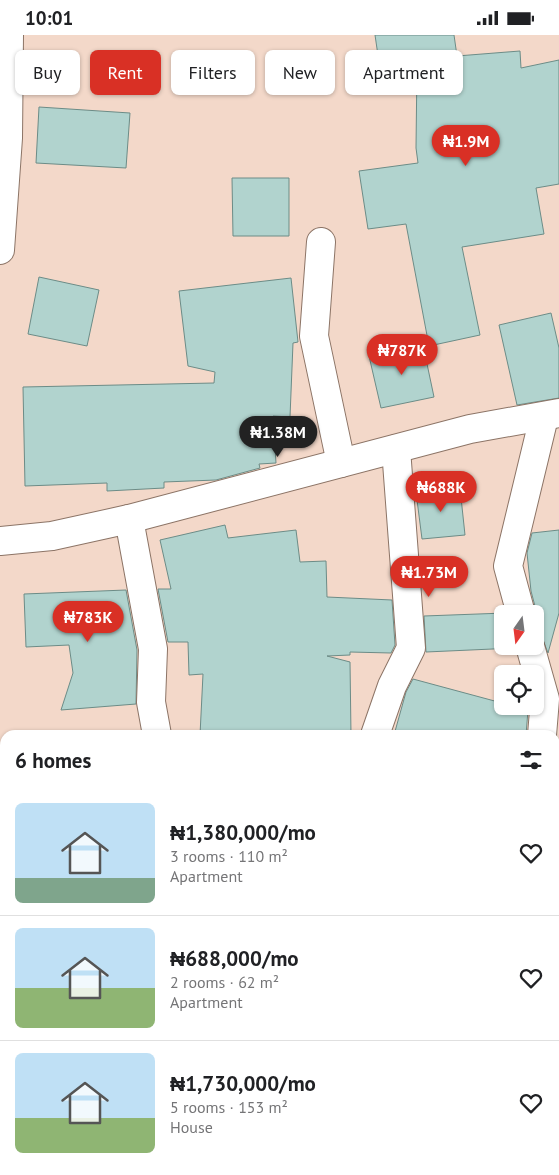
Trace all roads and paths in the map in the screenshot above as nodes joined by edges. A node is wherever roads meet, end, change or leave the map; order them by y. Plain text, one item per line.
1 (8, 35) edge
2 (321, 243) dead end
3 (0, 249) edge
4 (552, 415) edge
5 (396, 449) junction
6 (341, 463) junction
7 (129, 519) junction
8 (0, 541) edge
9 (519, 605) edge
10 (533, 655) edge
11 (559, 670) edge
12 (545, 699) junction
13 (156, 730) edge
14 (377, 730) edge
15 (542, 730) edge

1 - 3 street
2 - 6 street
4 - 5 street
4 - 9 street
5 - 6 street
5 - 14 street
6 - 7 street
7 - 8 street
7 - 13 street
10 - 12 street
11 - 12 street
12 - 15 street

